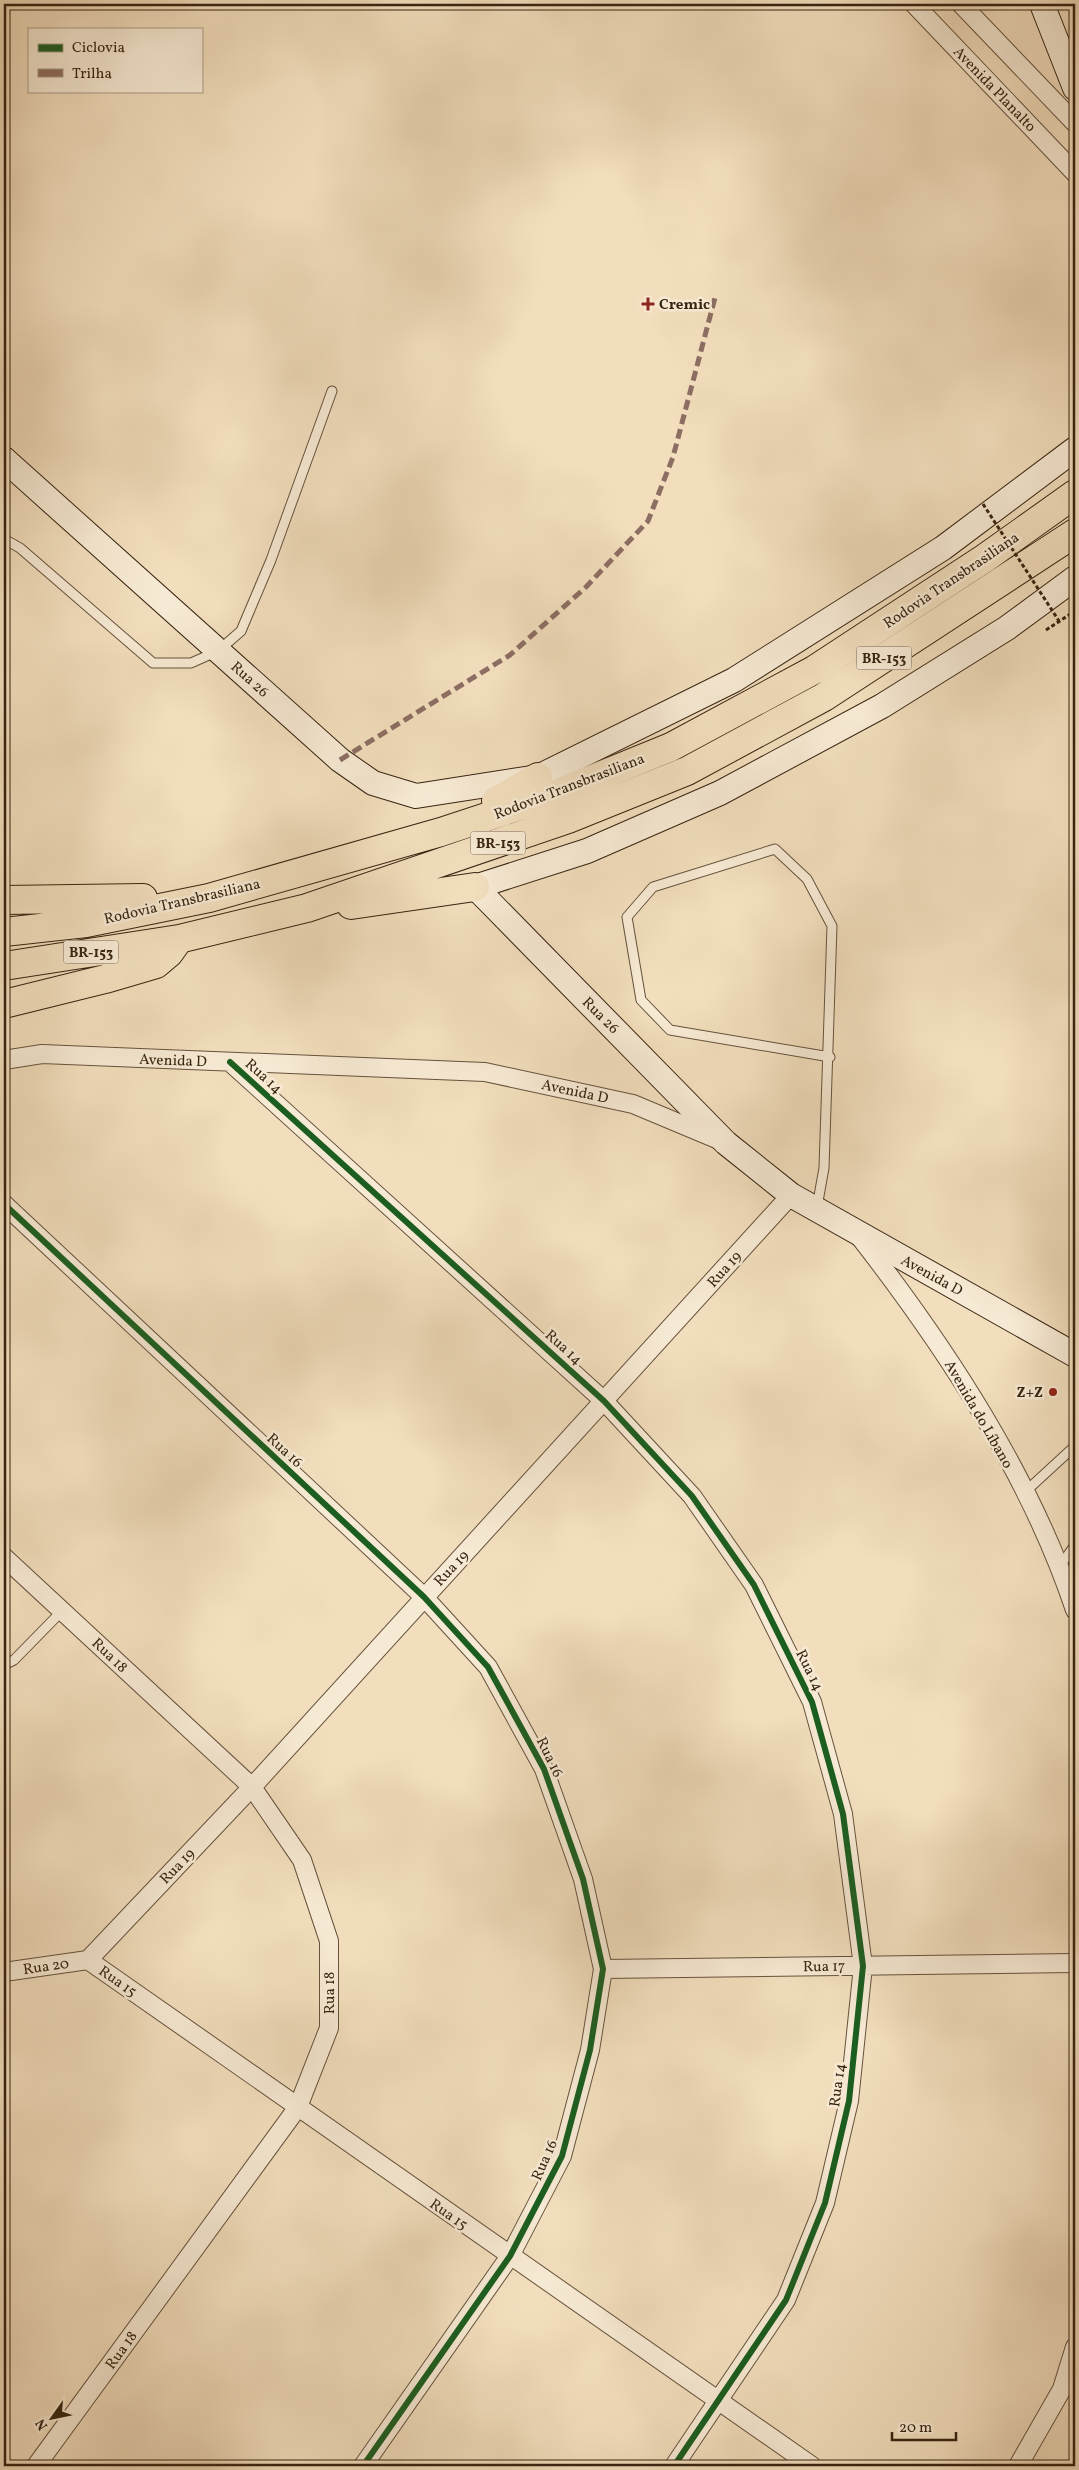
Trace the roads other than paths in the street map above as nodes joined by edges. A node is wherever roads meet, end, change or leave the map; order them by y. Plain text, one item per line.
1 (914, 4) edge
2 (961, 4) edge
3 (1042, 4) edge
4 (1075, 88) edge
5 (1075, 123) edge
6 (1075, 173) edge
7 (332, 391) dead end
8 (1075, 449) edge
9 (4, 459) edge
10 (1075, 494) edge
11 (1075, 533) edge
12 (4, 539) edge
13 (1075, 578) edge
14 (218, 651) junction
15 (538, 777) junction
16 (441, 832) junction
17 (475, 887) junction
18 (209, 898) junction
19 (4, 900) edge
20 (307, 908) junction
21 (4, 932) edge
22 (179, 939) junction
23 (4, 966) edge
24 (4, 1004) edge
25 (830, 1057) junction
26 (6, 1059) edge
27 (230, 1062) junction
28 (726, 1142) junction
29 (791, 1195) junction
30 (4, 1204) edge
31 (816, 1209) junction
32 (856, 1232) junction
33 (1075, 1355) edge
34 (604, 1401) junction
35 (1075, 1446) edge
36 (1025, 1492) junction
37 (1075, 1545) edge
38 (4, 1557) edge
39 (1060, 1566) junction
40 (424, 1597) junction
41 (1075, 1610) edge
42 (62, 1611) junction
43 (4, 1666) edge
44 (252, 1787) junction
45 (88, 1960) junction
46 (1075, 1963) edge
47 (864, 1966) junction
48 (603, 1969) junction
49 (4, 1972) edge
50 (298, 2108) junction
51 (510, 2256) junction
52 (1075, 2347) edge
53 (1068, 2392) edge
54 (718, 2402) junction
55 (36, 2466) edge
56 (363, 2466) edge
57 (674, 2466) edge
58 (812, 2466) edge
59 (1018, 2466) edge

1 - 6 street, Avenida Planalto
2 - 5 street
3 - 4 street
7 - 14 lane
8 - 15 street, Rodovia Transbrasiliana
9 - 14 street, Rua 26
10 - 16 highway, Rodovia Transbrasiliana / BR-153
11 - 20 highway, Rodovia Transbrasiliana / BR-153
12 - 14 lane
13 - 17 street
14 - 15 street, Rua 26
15 - 16 highway
16 - 18 highway, Rodovia Transbrasiliana / BR-153
17 - 20 highway
17 - 28 street, Rua 26
18 - 19 highway
18 - 21 highway, Rodovia Transbrasiliana / BR-153
20 - 22 highway, Rodovia Transbrasiliana / BR-153
22 - 23 highway, Rodovia Transbrasiliana / BR-153
22 - 24 highway
25 - 25 lane
25 - 31 lane
26 - 27 street, Avenida D
27 - 28 street, Avenida D
27 - 34 street, Rua 14
28 - 29 street, Avenida D
29 - 31 street, Avenida D
29 - 34 street, Rua 19
30 - 40 street, Rua 16
31 - 32 street, Avenida D
32 - 33 street, Avenida D
32 - 36 street, Avenida do Líbano
34 - 40 street, Rua 19
34 - 47 street, Rua 14
35 - 36 lane
36 - 39 street, Avenida do Líbano
37 - 39 lane
38 - 42 street, Rua 18
39 - 41 street, Avenida do Líbano
40 - 44 street, Rua 19
40 - 48 street, Rua 16
42 - 43 lane
42 - 44 street, Rua 18
44 - 45 street, Rua 19
44 - 50 street, Rua 18
45 - 49 street, Rua 20
45 - 50 street, Rua 15
46 - 47 street, Rua 17
47 - 48 street, Rua 17
47 - 54 street, Rua 14
48 - 51 street, Rua 16
50 - 51 street, Rua 15
50 - 55 street, Rua 18
51 - 54 street, Rua 15
51 - 56 street, Rua 16
52 - 53 street
53 - 59 street
54 - 57 street, Rua 14
54 - 58 street, Rua 15

